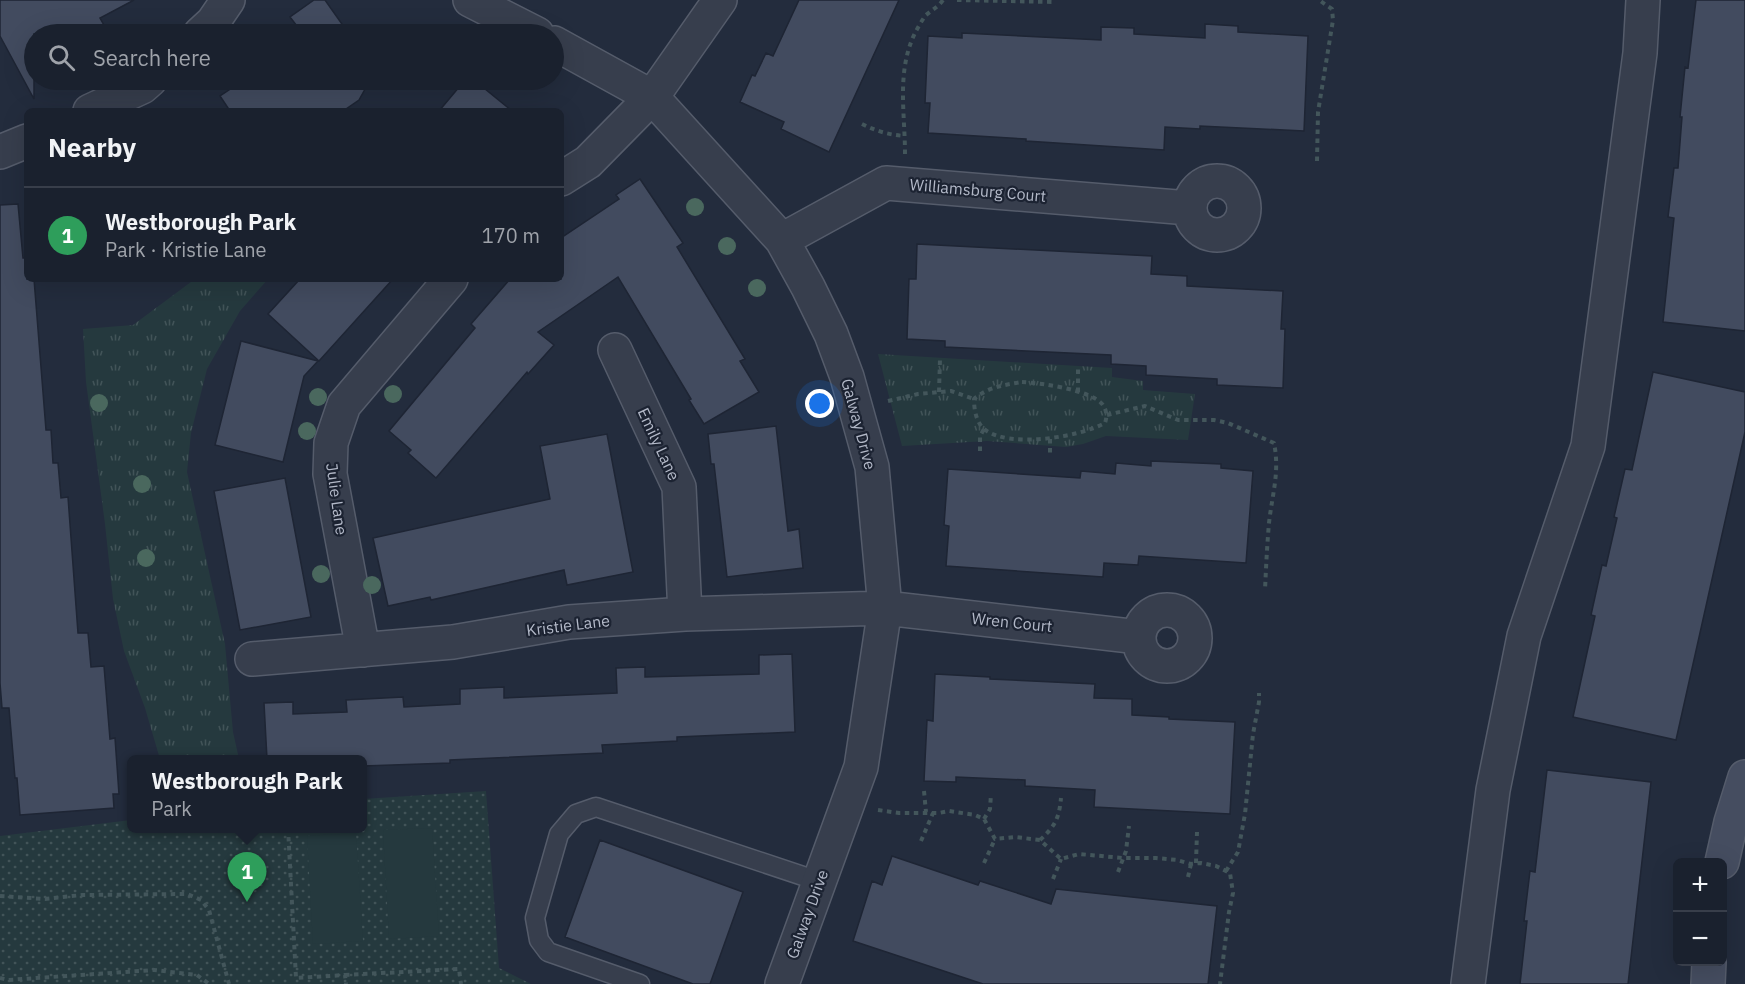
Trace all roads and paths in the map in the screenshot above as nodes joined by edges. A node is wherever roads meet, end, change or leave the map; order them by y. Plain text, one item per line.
1 (228, 0) edge
2 (470, 0) edge
3 (720, 0) edge
4 (943, 0) edge
5 (957, 0) edge
6 (1054, 0) edge
7 (1319, 0) edge
8 (1643, 0) edge
9 (211, 24) edge
10 (517, 24) edge
11 (564, 49) edge
12 (136, 90) edge
13 (652, 97) junction
14 (96, 108) edge
15 (862, 124) dead end
16 (904, 136) junction
17 (24, 142) edge
18 (0, 152) edge
19 (904, 159) dead end
20 (1317, 161) dead end
21 (564, 177) edge
22 (1189, 208) dead end
23 (782, 240) junction
24 (448, 282) edge
25 (615, 350) dead end
26 (940, 359) dead end
27 (1078, 368) dead end
28 (939, 392) junction
29 (1078, 392) junction
30 (974, 399) junction
31 (888, 401) dead end
32 (1107, 415) junction
33 (984, 429) junction
34 (1050, 439) junction
35 (980, 451) dead end
36 (1050, 455) dead end
37 (1265, 590) dead end
38 (885, 608) junction
39 (685, 615) junction
40 (1139, 637) dead end
41 (363, 650) junction
42 (252, 659) dead end
43 (1259, 693) dead end
44 (1745, 777) edge
45 (924, 791) dead end
46 (991, 794) dead end
47 (1061, 798) dead end
48 (877, 809) dead end
49 (926, 812) junction
50 (933, 813) junction
51 (984, 819) junction
52 (1129, 826) dead end
53 (1197, 832) dead end
54 (288, 833) edge
55 (994, 839) junction
56 (1040, 840) junction
57 (921, 841) dead end
58 (1123, 858) junction
59 (1723, 858) edge
60 (1061, 859) junction
61 (984, 863) dead end
62 (1196, 863) junction
63 (1191, 864) junction
64 (1226, 871) junction
65 (1118, 872) dead end
66 (1188, 877) dead end
67 (1053, 879) dead end
68 (818, 881) junction
69 (0, 896) edge
70 (1709, 966) edge
71 (345, 975) junction
72 (0, 978) edge
73 (789, 982) edge
74 (209, 984) edge
75 (229, 984) edge
76 (346, 984) edge
77 (461, 984) edge
78 (640, 984) edge
79 (1220, 984) edge
80 (1468, 984) edge
81 (1708, 984) edge

1 - 9 street
2 - 10 street
3 - 13 street
4 - 16 path
5 - 6 path
7 - 20 path
8 - 80 street
11 - 13 street, Galway Drive
12 - 14 street
13 - 21 street
13 - 23 street, Galway Drive
15 - 16 path
16 - 19 path
17 - 18 street
22 - 23 street, Williamsburg Court
23 - 38 street, Galway Drive
24 - 41 street, Julie Lane
25 - 39 street, Emily Lane
26 - 28 path
27 - 29 path
28 - 30 path
28 - 31 path
29 - 30 path
29 - 32 path
30 - 33 path
32 - 34 path
32 - 37 path
33 - 34 path
33 - 35 path
34 - 36 path
38 - 39 street, Kristie Lane
38 - 40 street, Wren Court
38 - 68 street, Galway Drive
39 - 41 street, Kristie Lane
41 - 42 street, Kristie Lane
43 - 64 path
44 - 59 main road
45 - 49 path
46 - 51 path
47 - 56 path
48 - 49 path
49 - 50 path
50 - 51 path
50 - 57 path
51 - 55 path
52 - 58 path
53 - 62 path
54 - 71 path
55 - 56 path
55 - 61 path
56 - 60 path
58 - 60 path
58 - 63 path
58 - 65 path
60 - 67 path
62 - 63 path
62 - 64 path
63 - 66 path
64 - 79 path
68 - 73 street, Galway Drive
68 - 78 lane
69 - 75 path
70 - 81 main road
71 - 76 path
71 - 77 path
72 - 74 path

